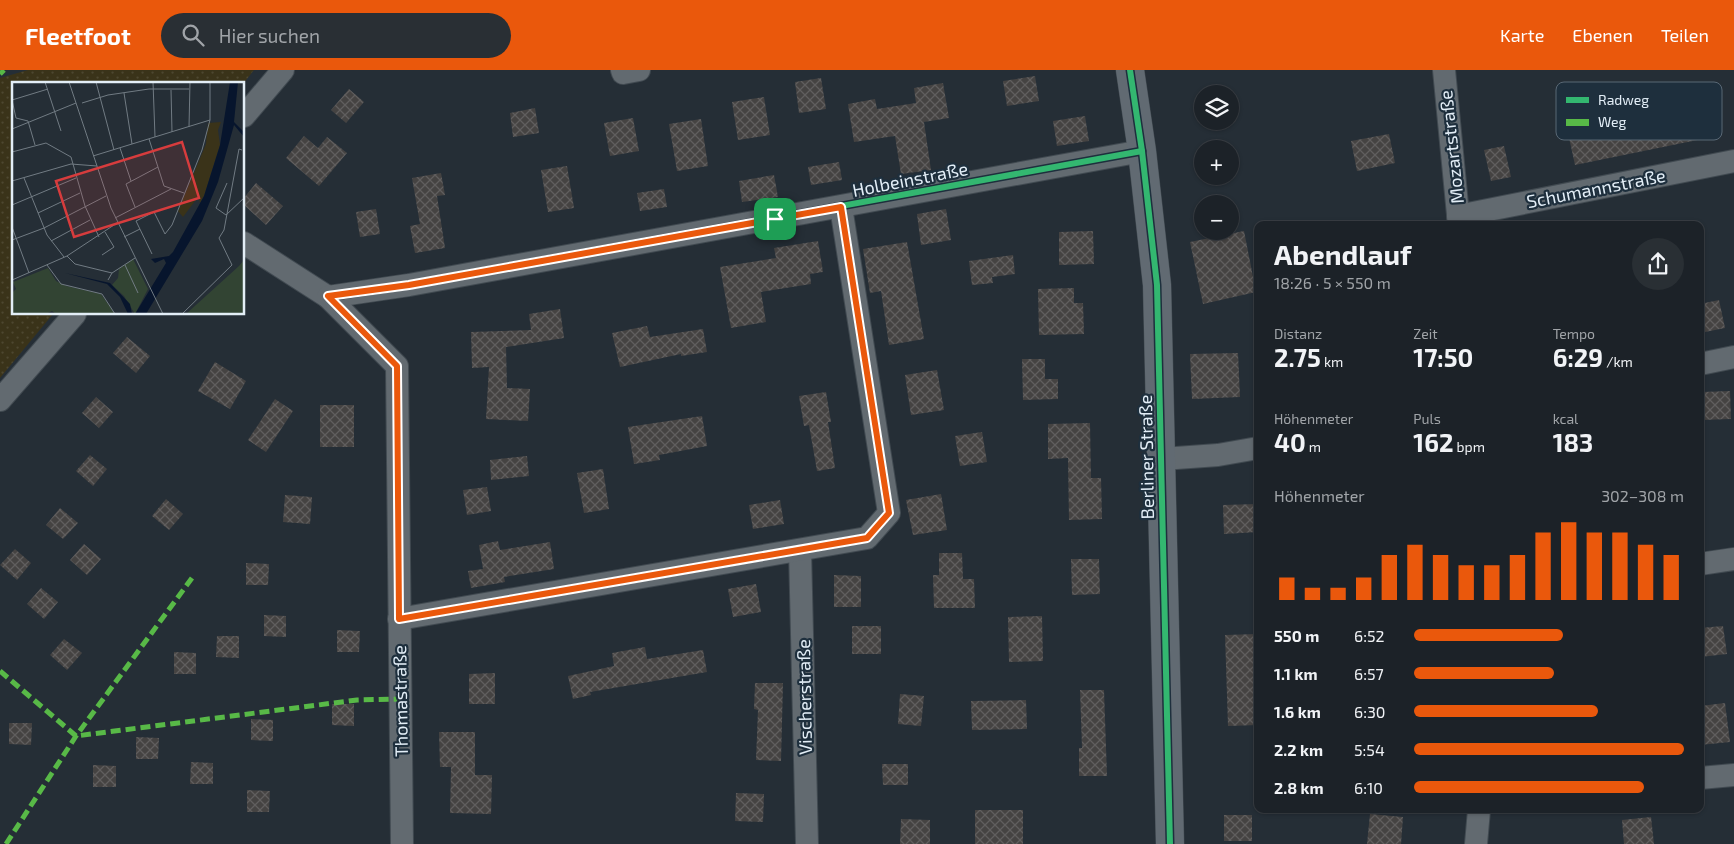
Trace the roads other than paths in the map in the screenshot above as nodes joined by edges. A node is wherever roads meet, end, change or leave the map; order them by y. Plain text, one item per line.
1 (283, 70) edge
2 (1132, 70) edge
3 (1444, 70) edge
4 (245, 115) edge
5 (1142, 151) junction
6 (1734, 160) edge
7 (841, 207) junction
8 (1458, 220) edge
9 (245, 244) edge
10 (328, 296) junction
11 (74, 315) edge
12 (1734, 357) edge
13 (1704, 363) edge
14 (0, 400) edge
15 (1254, 449) edge
16 (1162, 460) junction
17 (800, 550) junction
18 (1734, 559) edge
19 (1704, 563) edge
20 (399, 619) junction
21 (1734, 775) edge
22 (1704, 778) edge
23 (1479, 813) edge
24 (402, 844) edge
25 (807, 844) edge
26 (1170, 844) edge
27 (1476, 844) edge

1 - 4 street
2 - 5 main road, Berliner Straße
3 - 8 street, Mozartstraße
5 - 7 street, Holbeinstraße
5 - 16 main road, Berliner Straße
6 - 8 street, Schumannstraße
7 - 10 street, Holbeinstraße
7 - 17 street
9 - 10 street, Thomastraße
10 - 20 street, Thomastraße
11 - 14 street
12 - 13 street
15 - 16 street
16 - 26 main road, Berliner Straße
17 - 20 street
17 - 25 street, Vischerstraße
18 - 19 street
20 - 24 street, Thomastraße
21 - 22 street
23 - 27 street

